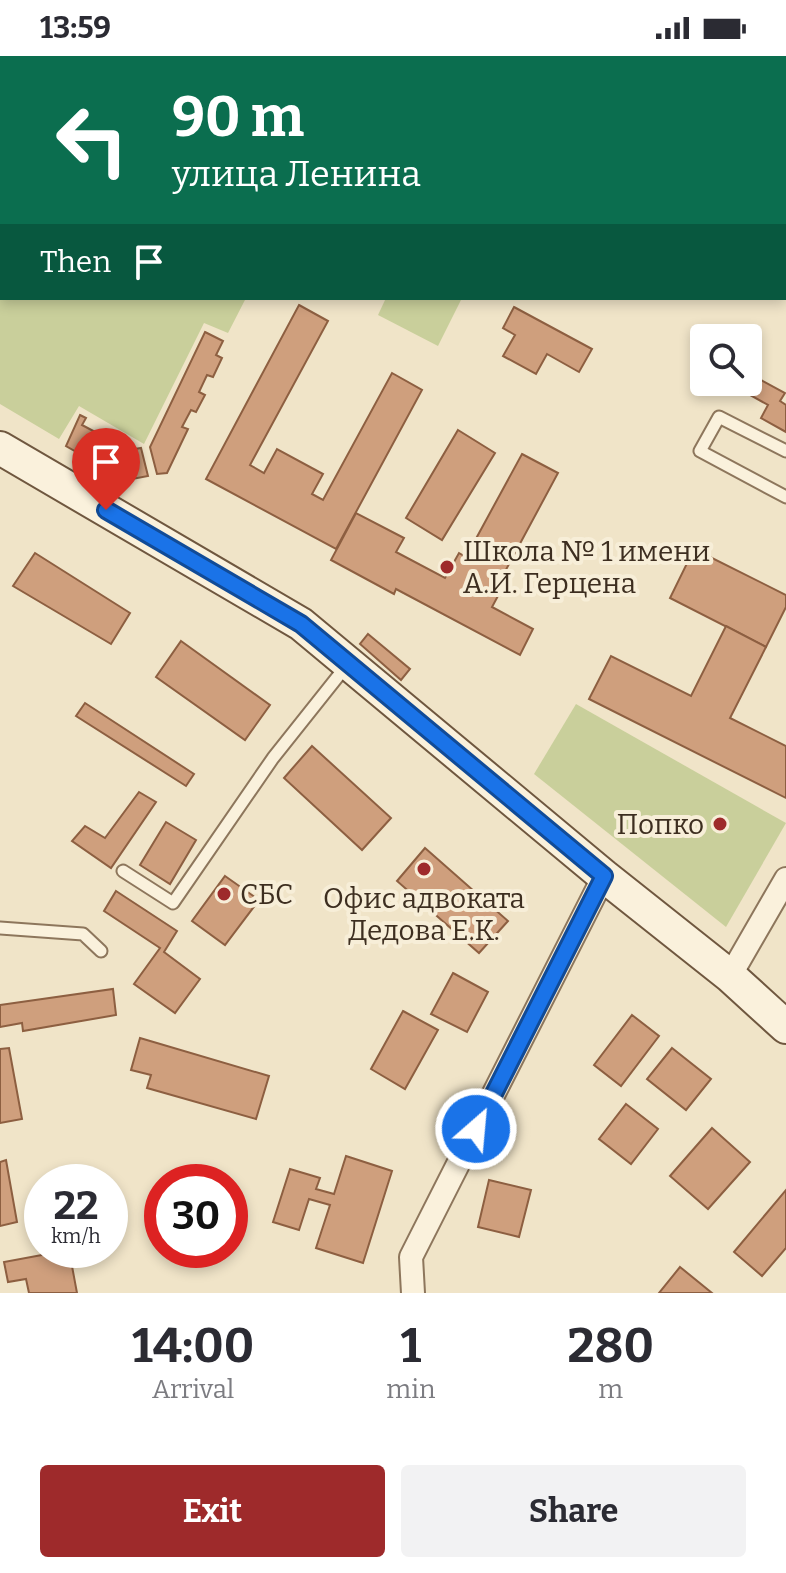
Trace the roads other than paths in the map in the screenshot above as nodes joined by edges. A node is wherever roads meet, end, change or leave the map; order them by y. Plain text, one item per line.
1 (0, 448) edge
2 (786, 451) edge
3 (786, 497) edge
4 (350, 661) junction
5 (123, 871) dead end
6 (604, 876) junction
7 (786, 879) edge
8 (0, 928) edge
9 (101, 951) dead end
10 (730, 976) junction
11 (786, 1027) edge
12 (413, 1293) edge

1 - 4 main road
2 - 3 lane
4 - 5 lane
4 - 6 main road
6 - 10 main road
6 - 12 street
7 - 10 street
8 - 9 lane
10 - 11 main road

